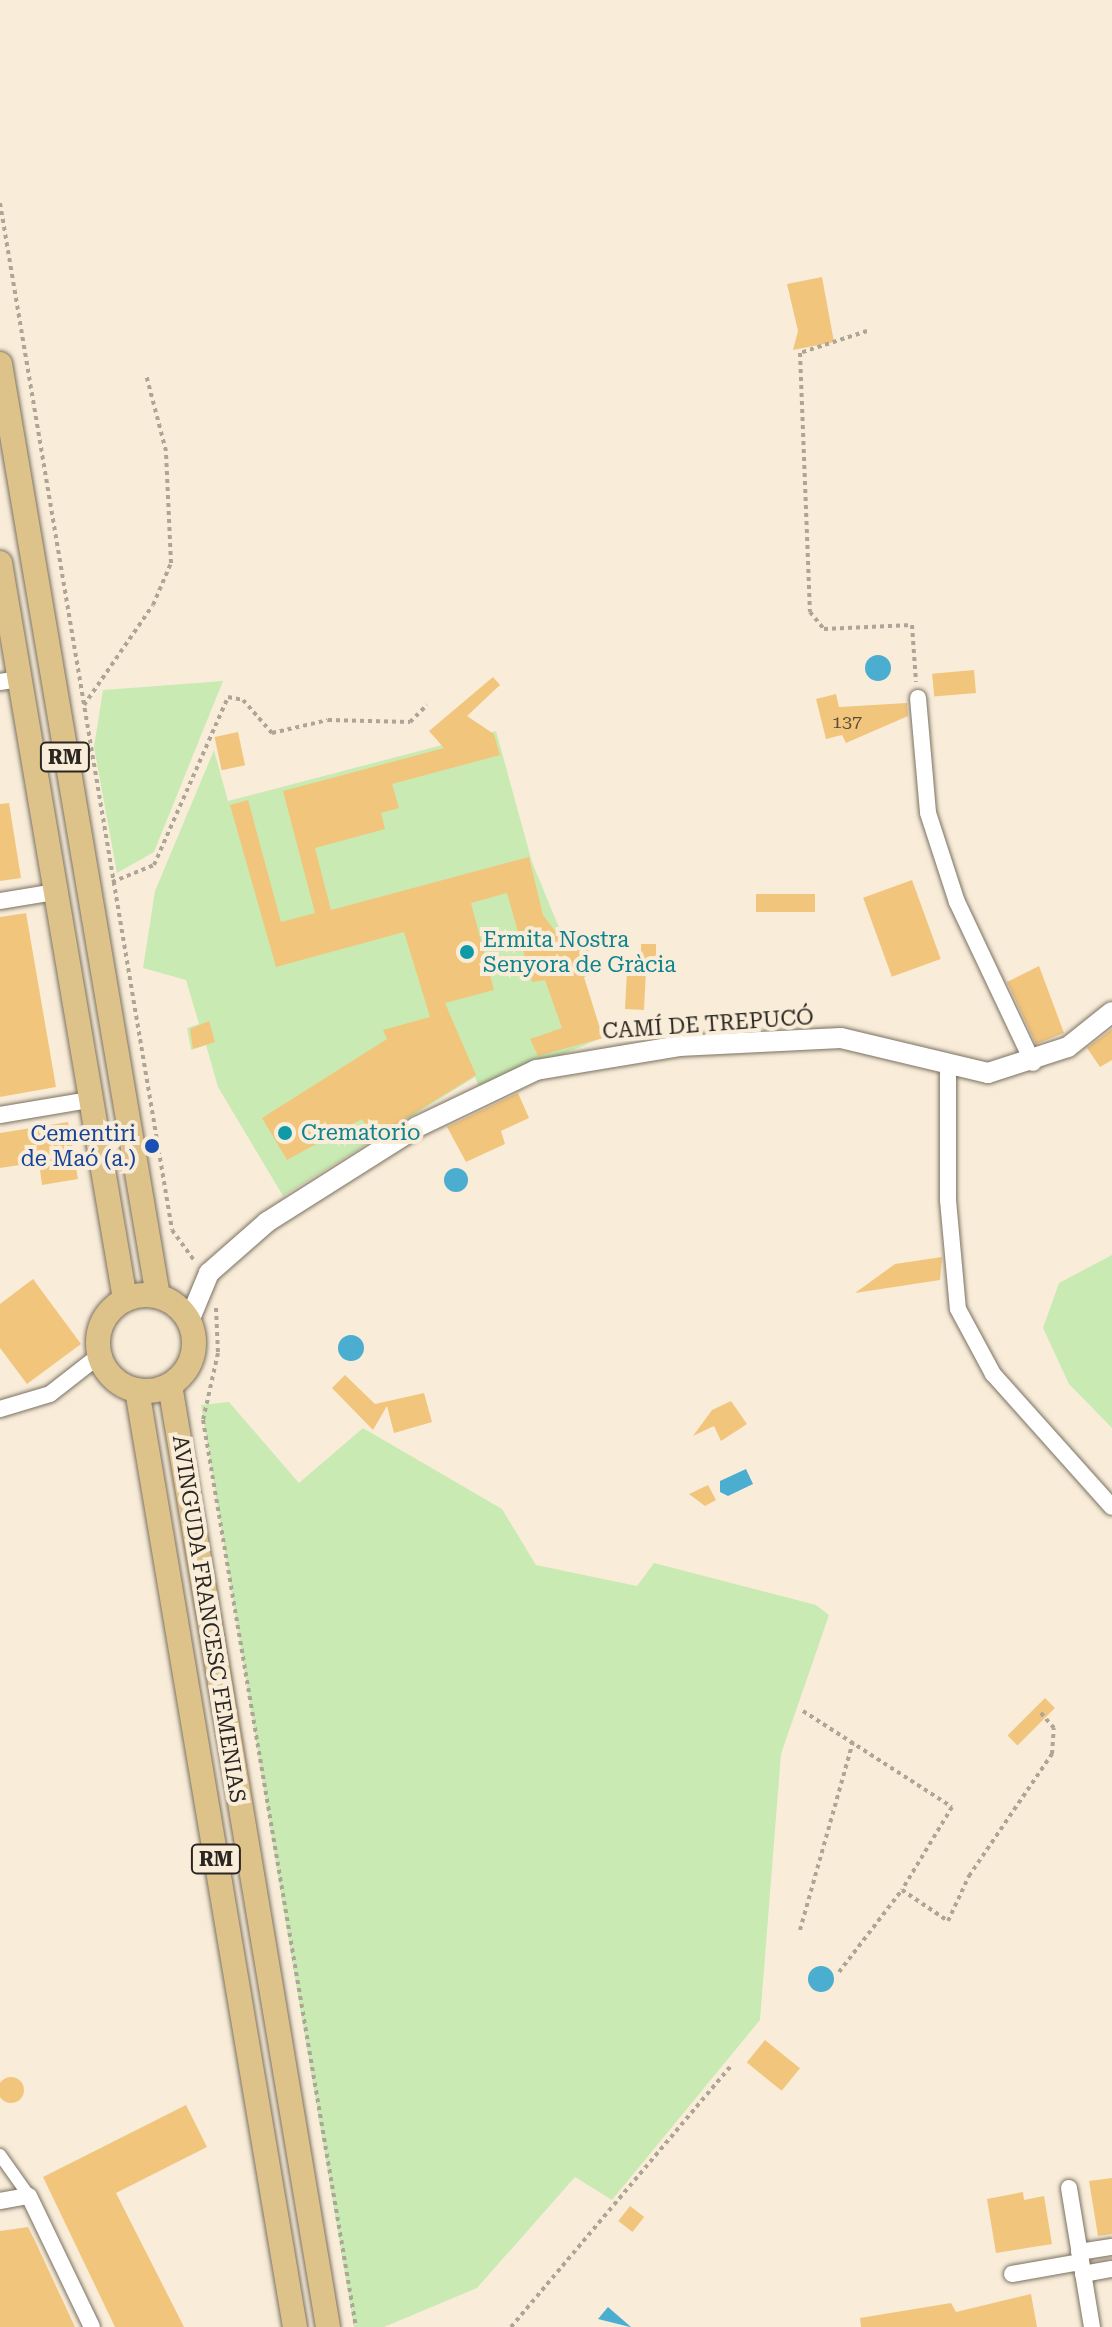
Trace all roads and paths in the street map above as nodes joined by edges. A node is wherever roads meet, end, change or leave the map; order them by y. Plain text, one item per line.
1 (0, 203) edge
2 (867, 331) dead end
3 (0, 364) edge
4 (146, 375) dead end
5 (0, 563) edge
6 (10, 680) edge
7 (918, 698) joint
8 (427, 705) dead end
9 (82, 707) junction
10 (113, 881) junction
11 (87, 888) junction
12 (55, 892) junction
13 (0, 901) edge
14 (1112, 1012) edge
15 (1033, 1063) junction
16 (948, 1068) junction
17 (90, 1100) junction
18 (0, 1115) edge
19 (209, 1273) junction
20 (158, 1296) junction
21 (125, 1299) junction
22 (189, 1321) junction
23 (100, 1355) junction
24 (170, 1385) junction
25 (137, 1390) junction
26 (0, 1409) edge
27 (1112, 1507) edge
28 (803, 1711) dead end
29 (1041, 1713) dead end
30 (853, 1742) junction
31 (902, 1890) junction
32 (800, 1930) dead end
33 (839, 1972) dead end
34 (732, 2065) dead end
35 (0, 2155) edge
36 (1069, 2188) dead end
37 (29, 2196) junction
38 (0, 2201) edge
39 (1112, 2247) edge
40 (1081, 2263) junction
41 (1112, 2269) edge
42 (1012, 2274) dead end
43 (92, 2327) edge
44 (295, 2327) edge
45 (328, 2327) edge
46 (356, 2327) edge
47 (511, 2327) edge
48 (1092, 2327) edge

1 - 9 path
2 - 7 path
3 - 11 main road, RM
4 - 9 path
5 - 6 main road, RM
6 - 12 main road, RM
7 - 15 street
8 - 10 path
9 - 10 path
10 - 11 path
10 - 19 path
11 - 20 main road, RM
12 - 13 street
12 - 17 main road, RM
14 - 15 street, CAMÍ DE TREPUCÓ
15 - 16 street, CAMÍ DE TREPUCÓ
16 - 19 street, CAMÍ DE TREPUCÓ
16 - 27 street
17 - 18 street
17 - 21 main road, RM
19 - 22 street, CAMÍ DE TREPUCÓ
19 - 46 path
20 - 21 main road
20 - 22 main road
21 - 23 main road
22 - 24 main road
23 - 25 main road
23 - 26 street
24 - 25 main road
24 - 45 main road, AVINGUDA FRANCESC FEMENIAS / RM
25 - 44 main road, AVINGUDA FRANCESC FEMENIAS / RM
28 - 30 path
29 - 31 path
30 - 31 path
30 - 32 path
31 - 33 path
34 - 47 path
35 - 37 street
36 - 40 street
37 - 38 street
37 - 43 street
39 - 40 street
40 - 41 street
40 - 42 street
40 - 48 street

